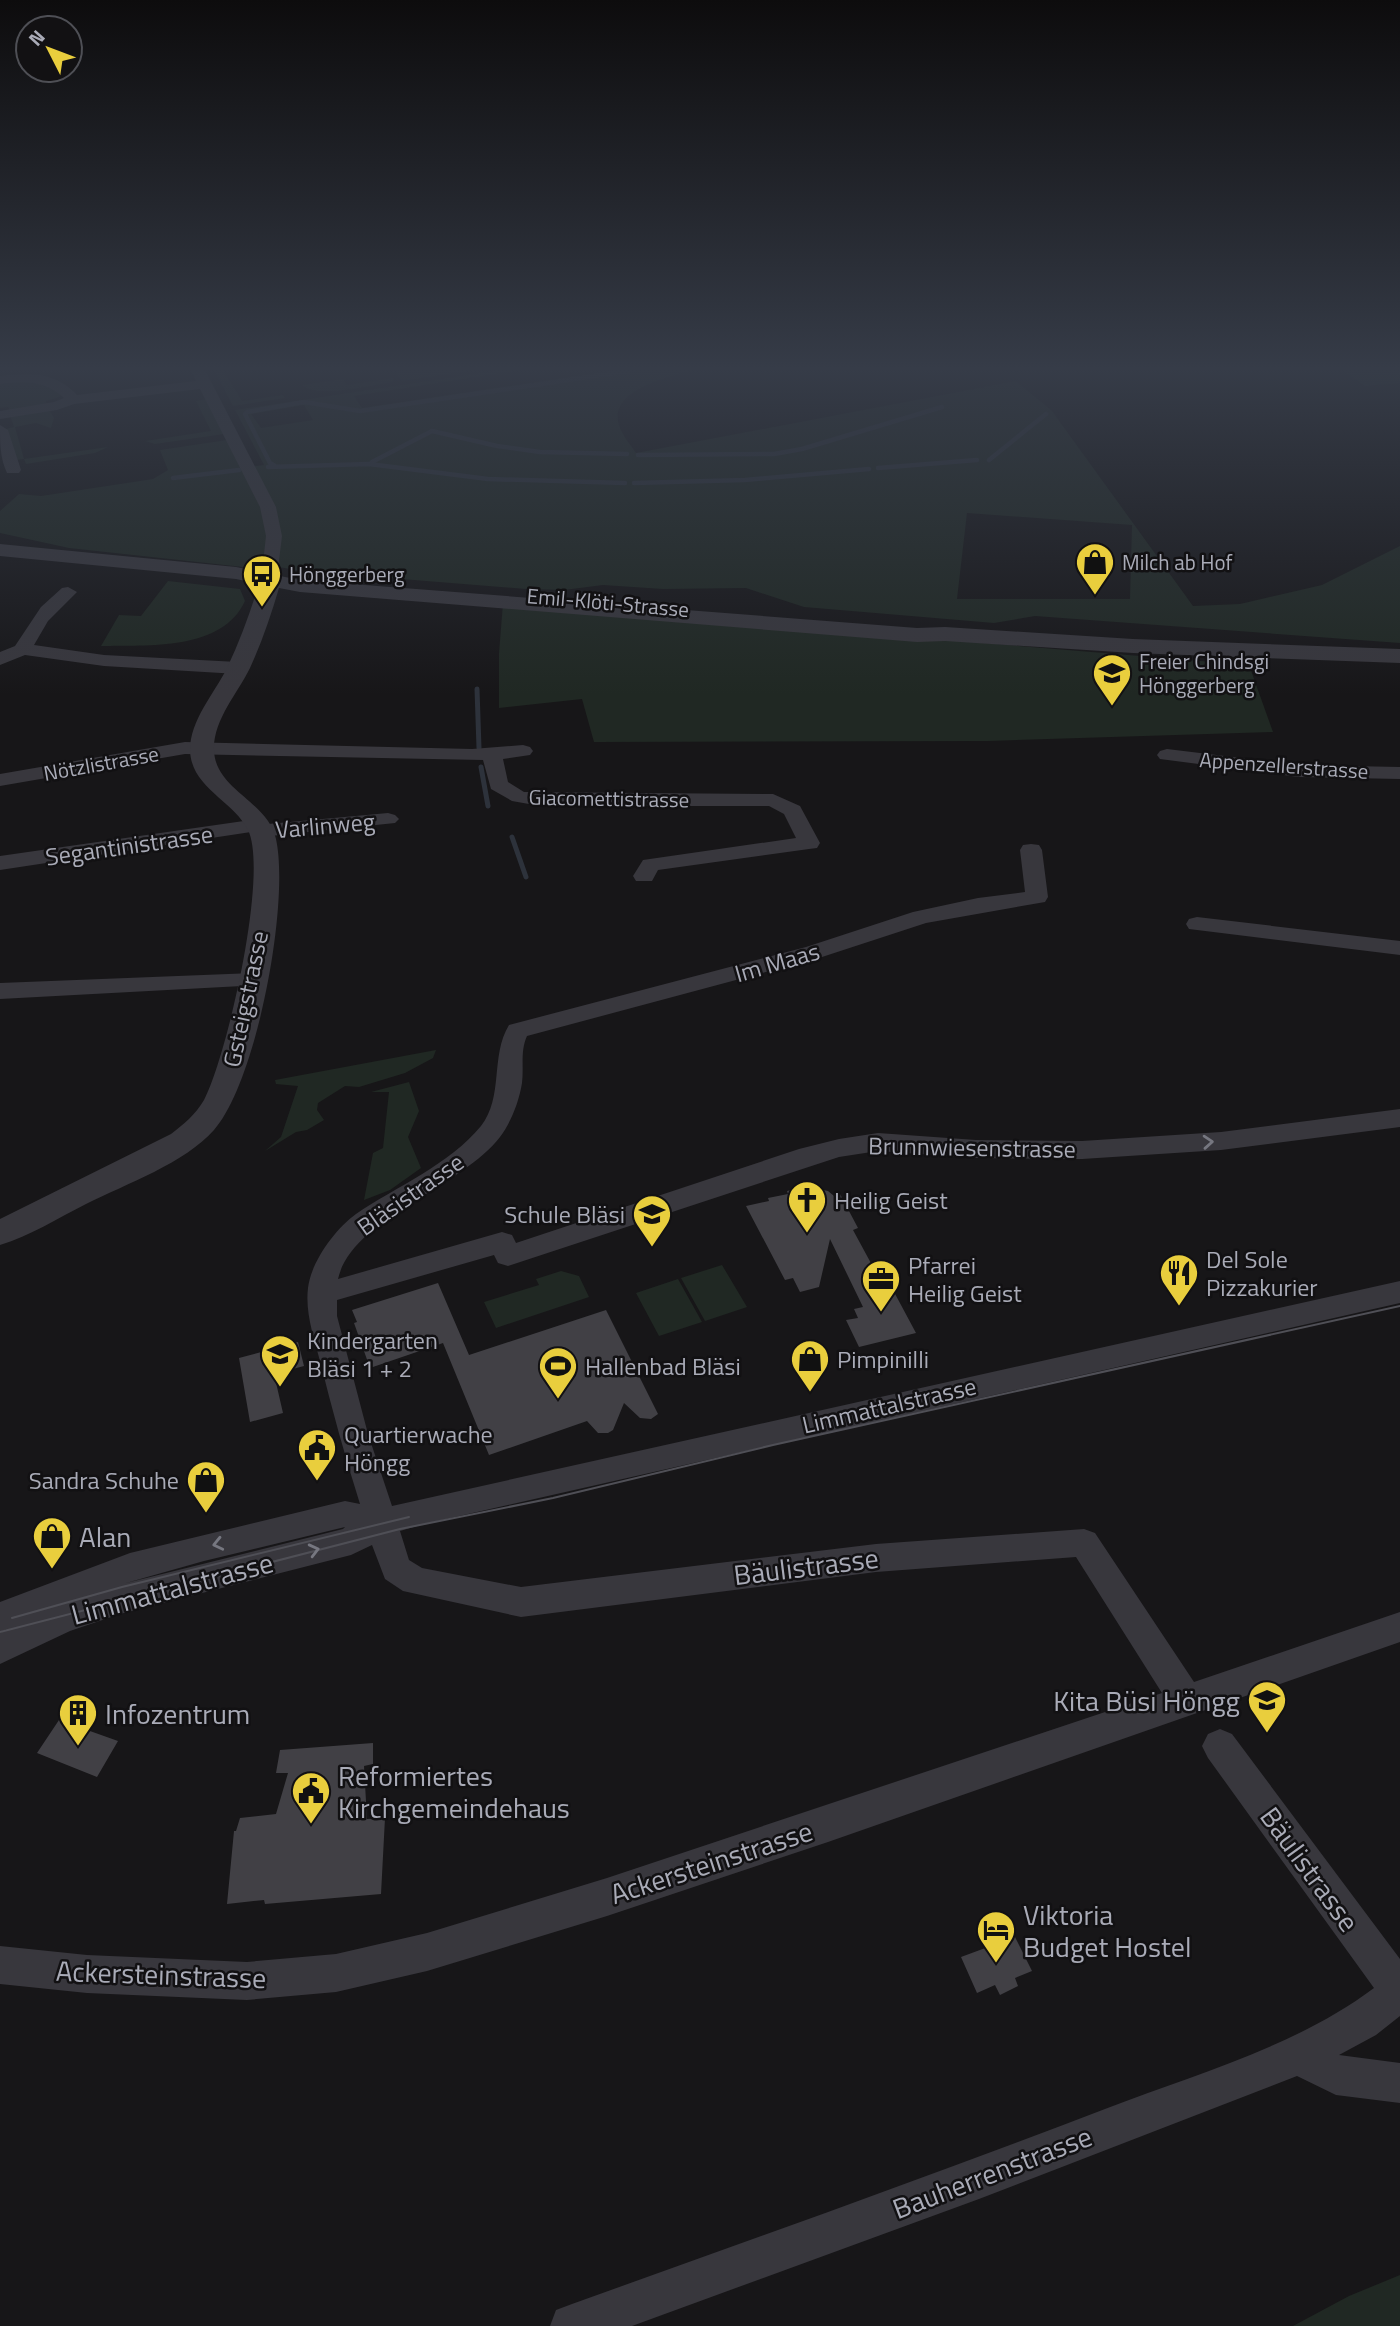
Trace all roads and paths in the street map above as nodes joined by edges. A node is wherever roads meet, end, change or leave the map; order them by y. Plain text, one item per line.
1 (253, 479) edge
2 (0, 550) edge
3 (0, 559) edge
4 (270, 581) junction
5 (68, 592) dead end
6 (23, 649) junction
7 (1400, 656) edge
8 (0, 659) edge
9 (238, 668) junction
10 (202, 747) junction
11 (523, 751) dead end
12 (492, 754) junction
13 (1167, 755) dead end
14 (1400, 772) edge
15 (0, 780) edge
16 (388, 819) dead end
17 (259, 828) junction
18 (1031, 850) dead end
19 (0, 863) edge
20 (644, 876) dead end
21 (1197, 924) dead end
22 (1400, 947) edge
23 (254, 980) junction
24 (0, 991) edge
25 (518, 1031) joint
26 (1399, 1119) edge
27 (0, 1233) edge
28 (323, 1289) junction
29 (1400, 1292) edge
30 (380, 1523) junction
31 (60, 1607) junction
32 (0, 1617) edge
33 (1400, 1627) edge
34 (0, 1649) edge
35 (1187, 1701) junction
36 (1220, 1746) dead end
37 (0, 1965) edge
38 (1400, 1992) edge
39 (1299, 2055) junction
40 (1400, 2084) edge
41 (572, 2326) edge

1 - 4 street
2 - 4 street, Emil-Klöti-Strasse
3 - 4 street, Emil-Klöti-Strasse
4 - 7 street, Emil-Klöti-Strasse
4 - 9 street
5 - 6 street
6 - 8 street
6 - 9 street
9 - 10 street
10 - 12 street
10 - 15 street, Nötzlistrasse
10 - 17 street
11 - 12 street
12 - 20 street, Giacomettistrasse
13 - 14 street, Appenzellerstrasse
16 - 17 street, Varlinweg
17 - 19 street, Segantinistrasse
17 - 23 street, Gsteigstrasse
18 - 25 street, Im Maas
21 - 22 street
23 - 24 street
23 - 27 street, Gsteigstrasse
25 - 28 street, Bläsistrasse
28 -> 26 street, Brunnwiesenstrasse
28 - 30 street, Bläsistrasse
29 - 30 street, Limmattalstrasse
30 - 31 street, Limmattalstrasse
30 - 35 street, Bäulistrasse
31 - 32 street
31 - 34 street
33 - 35 street, Ackersteinstrasse
35 - 37 street, Ackersteinstrasse
36 - 38 street, Bäulistrasse
38 - 39 street, Bauherrenstrasse
39 - 40 street
39 - 41 street, Bauherrenstrasse

